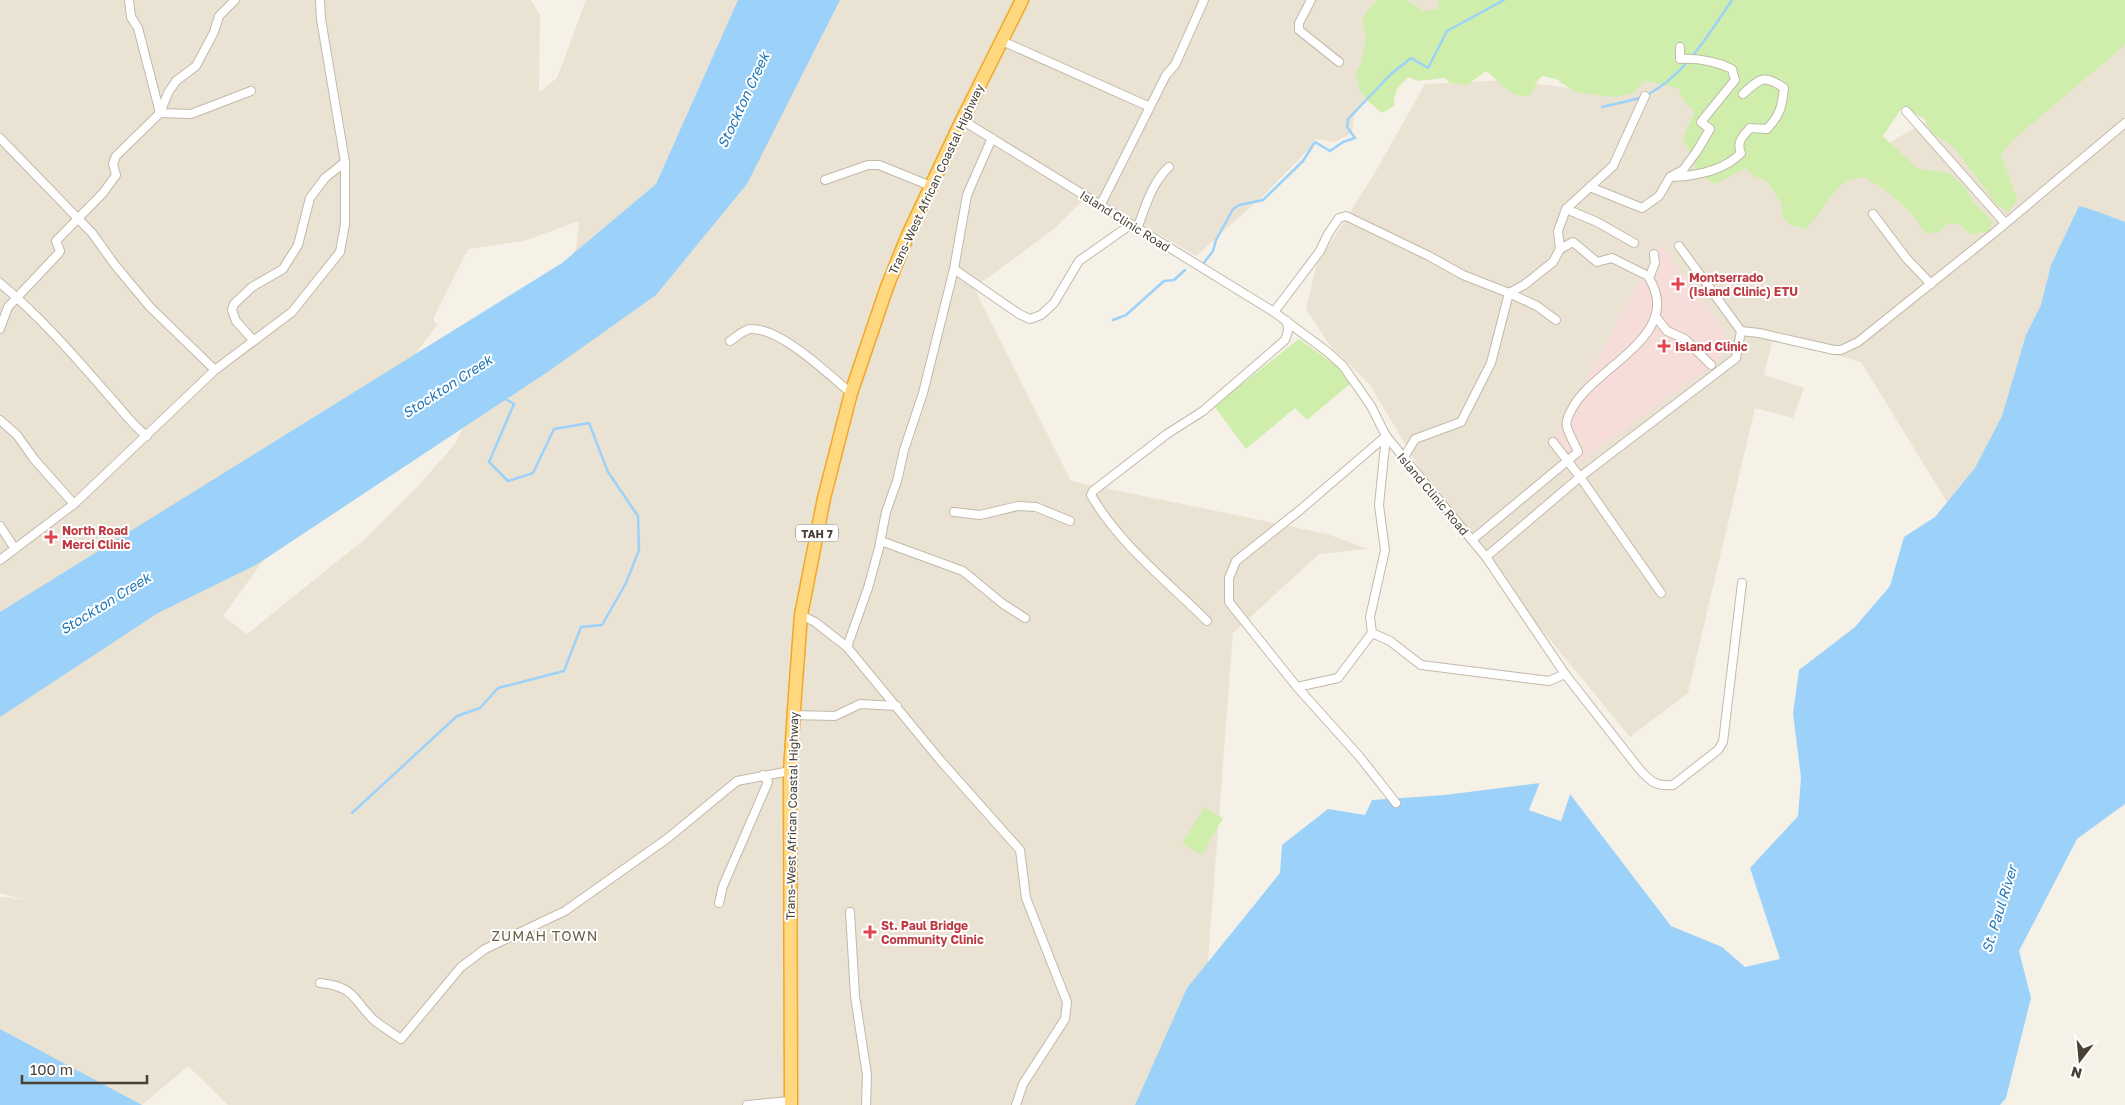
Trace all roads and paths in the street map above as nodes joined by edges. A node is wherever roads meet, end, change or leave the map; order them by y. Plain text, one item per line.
1 (129, 0) edge
2 (235, 0) edge
3 (320, 0) edge
4 (1022, 0) edge
5 (1204, 0) edge
6 (1311, 0) edge
7 (1002, 41) junction
8 (1680, 47) dead end
9 (1339, 62) dead end
10 (251, 91) dead end
11 (1743, 94) dead end
12 (1645, 96) dead end
13 (1150, 107) junction
14 (1906, 111) dead end
15 (160, 113) junction
16 (962, 120) junction
17 (2125, 123) edge
18 (0, 138) edge
19 (992, 138) junction
20 (345, 162) junction
21 (1169, 167) dead end
22 (1670, 177) junction
23 (825, 180) dead end
24 (931, 186) junction
25 (1590, 186) junction
26 (1100, 206) junction
27 (1566, 209) junction
28 (1873, 214) dead end
29 (79, 220) junction
30 (2005, 223) junction
31 (1134, 227) junction
32 (1634, 244) dead end
33 (1679, 246) dead end
34 (1560, 249) junction
35 (1654, 254) dead end
36 (954, 270) junction
37 (1644, 274) dead end
38 (0, 282) edge
39 (1931, 284) junction
40 (1509, 294) junction
41 (18, 298) junction
42 (1274, 312) junction
43 (1656, 316) junction
44 (1556, 320) dead end
45 (1288, 321) junction
46 (0, 328) edge
47 (1741, 331) junction
48 (253, 340) junction
49 (730, 341) dead end
50 (1711, 365) dead end
51 (216, 370) junction
52 (851, 393) junction
53 (0, 420) edge
54 (147, 436) junction
55 (1386, 436) junction
56 (1553, 442) dead end
57 (1403, 458) junction
58 (1568, 461) junction
59 (1580, 477) junction
60 (74, 504) junction
61 (954, 512) dead end
62 (1070, 521) dead end
63 (0, 526) edge
64 (1472, 540) junction
65 (881, 541) junction
66 (15, 550) junction
67 (1486, 557) junction
68 (0, 560) edge
69 (1742, 583) dead end
70 (1660, 593) dead end
71 (801, 615) junction
72 (1025, 618) dead end
73 (1208, 621) dead end
74 (1372, 633) junction
75 (847, 647) junction
76 (1565, 674) junction
77 (1297, 687) junction
78 (896, 706) junction
79 (794, 715) junction
80 (790, 771) junction
81 (763, 775) junction
82 (1396, 803) dead end
83 (718, 903) dead end
84 (850, 912) dead end
85 (320, 983) dead end
86 (790, 1103) edge
87 (747, 1105) edge
88 (866, 1105) edge
89 (1016, 1105) edge

1 - 15 street
2 - 15 street
3 - 20 street
4 - 7 highway, Trans-West African Coastal Highway / TAH 7
5 - 13 street
6 - 9 street
7 - 13 street
7 - 16 highway, Trans-West African Coastal Highway / TAH 7
8 - 22 street
10 - 15 street
11 - 22 street
12 - 25 street
13 - 26 street
14 - 30 street
15 - 29 street
16 - 19 street, Island Clinic Road
16 - 24 highway, Trans-West African Coastal Highway / TAH 7
17 - 30 street
18 - 29 street
19 - 26 street, Island Clinic Road
19 - 36 street
20 - 48 street
20 - 48 street
21 - 31 street
22 - 25 street
23 - 24 street
24 - 52 highway, Trans-West African Coastal Highway / TAH 7
25 - 27 street
26 - 31 street, Island Clinic Road
27 - 32 street
27 - 34 street
28 - 39 street
29 - 41 street
29 - 51 street
30 - 39 street
31 - 36 street
31 - 42 street, Island Clinic Road
33 - 47 street
34 - 37 street
34 - 40 street
35 - 43 street
36 - 65 street
38 - 41 street
39 - 47 street
40 - 42 street
40 - 44 street
40 - 57 street
41 - 46 street
41 - 54 street
42 - 45 street, Island Clinic Road
43 - 50 street
43 - 58 street
45 - 55 street, Island Clinic Road
45 - 73 street
47 - 59 street
48 - 51 street
49 - 52 street
51 - 54 street
52 - 71 highway, Trans-West African Coastal Highway / TAH 7
53 - 60 street
54 - 60 street
55 - 57 street, Island Clinic Road
55 - 74 street
55 - 77 street
56 - 58 street
57 - 64 street, Island Clinic Road
58 - 59 street
58 - 64 street
59 - 67 street
59 - 70 street
60 - 66 street
61 - 62 street
63 - 66 street
64 - 67 street, Island Clinic Road
65 - 72 street
65 - 75 street
66 - 68 street
67 - 76 street, Island Clinic Road
69 - 76 street, Island Clinic Road
71 - 75 street
71 - 79 highway, Trans-West African Coastal Highway / TAH 7
74 - 76 street
74 - 77 street
75 - 78 street
77 - 82 street
78 - 79 street
78 - 89 street
79 - 80 highway, Trans-West African Coastal Highway / TAH 7
80 - 81 street
80 - 86 highway, Trans-West African Coastal Highway / TAH 7
81 - 83 street
81 - 85 street
84 - 88 street
86 - 87 street

